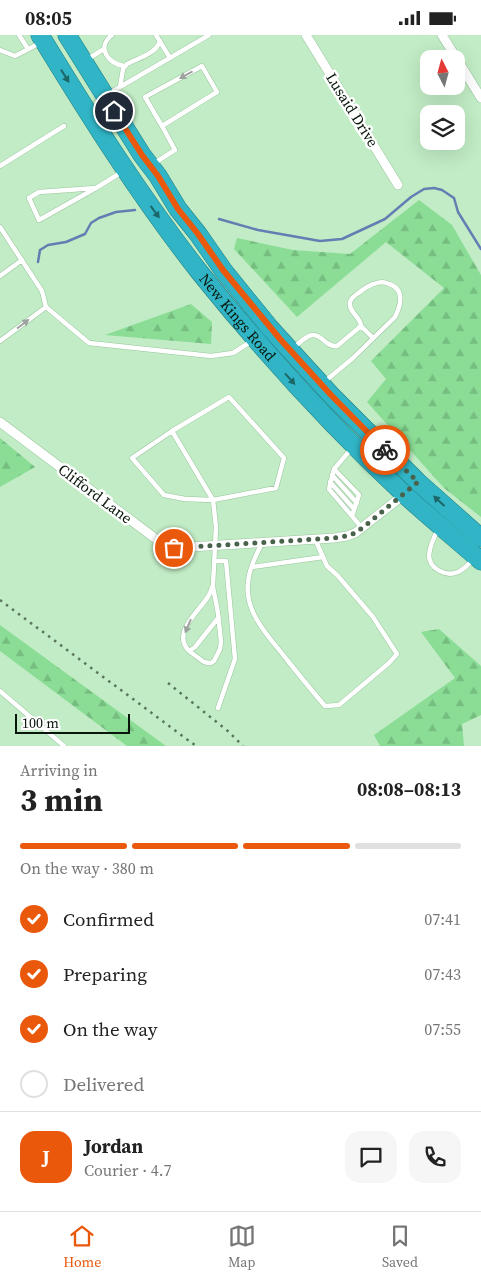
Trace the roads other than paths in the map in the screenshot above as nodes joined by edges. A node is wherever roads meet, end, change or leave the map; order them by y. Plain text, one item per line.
1 (19, 35) edge
2 (67, 35) edge
3 (112, 35) edge
4 (156, 35) edge
5 (209, 35) edge
6 (306, 35) edge
7 (442, 35) edge
8 (42, 38) edge
9 (160, 41) junction
10 (28, 49) junction
11 (104, 49) junction
12 (0, 50) edge
13 (170, 58) junction
14 (83, 61) junction
15 (124, 66) junction
16 (112, 91) junction
17 (481, 98) edge
18 (64, 125) dead end
19 (162, 126) junction
20 (0, 166) edge
21 (150, 166) junction
22 (125, 169) junction
23 (398, 185) dead end
24 (96, 188) junction
25 (0, 227) edge
26 (22, 260) junction
27 (0, 276) edge
28 (46, 307) junction
29 (361, 326) junction
30 (270, 328) junction
31 (373, 338) junction
32 (256, 339) junction
33 (0, 341) edge
34 (290, 351) junction
35 (321, 384) junction
36 (0, 422) edge
37 (172, 431) junction
38 (354, 445) junction
39 (334, 469) junction
40 (332, 475) junction
41 (330, 482) junction
42 (418, 482) junction
43 (404, 494) junction
44 (213, 500) junction
45 (356, 503) junction
46 (354, 509) junction
47 (352, 516) junction
48 (440, 525) junction
49 (362, 528) junction
50 (481, 537) edge
51 (315, 539) junction
52 (262, 543) junction
53 (216, 546) junction
54 (323, 557) junction
55 (478, 558) edge
56 (214, 561) junction
57 (252, 567) junction
58 (212, 585) junction
59 (218, 618) junction
60 (189, 651) junction
61 (0, 691) edge
62 (218, 707) dead end
63 (64, 746) edge

1 - 10 lane
2 - 14 highway, New Kings Road
3 - 11 lane
4 - 9 lane
5 - 13 lane
6 - 23 street, Lusaid Drive
7 - 17 street
8 - 10 lane
8 -> 22 highway, New Kings Road
9 - 13 lane
9 - 15 lane
10 - 12 lane
11 - 14 lane
11 - 15 lane
13 - 16 lane
14 - 16 highway, New Kings Road
15 - 16 lane
16 - 21 highway, New Kings Road
18 - 20 lane
19 -> 19 lane
19 - 21 lane
21 - 30 highway, New Kings Road
22 - 24 lane
22 -> 32 highway, New Kings Road
24 - 24 lane
25 - 26 lane
26 - 27 lane
26 - 28 lane
28 - 32 lane
33 -> 28 lane
29 - 31 lane
29 - 31 lane
29 - 34 lane
30 - 32 street
30 - 34 highway, New Kings Road
31 - 35 lane
32 -> 38 highway, New Kings Road
34 - 35 highway, New Kings Road
35 - 42 highway, New Kings Road
36 - 53 street, Clifford Lane
37 - 44 lane
37 - 44 lane
37 - 44 lane
38 - 39 lane
38 - 43 highway, New Kings Road
39 - 40 lane
39 - 45 lane
40 - 41 lane
40 - 45 lane
41 - 46 lane
41 - 47 lane
42 - 43 street, Clifford Lane
50 -> 42 highway, New Kings Road
43 - 48 highway, New Kings Road
43 - 49 street, Clifford Lane
44 - 53 lane
45 - 46 lane
46 - 47 lane
47 - 49 lane
48 - 55 highway, New Kings Road
48 - 55 lane
49 - 51 street, Clifford Lane
51 - 52 street, Clifford Lane
51 - 54 lane
52 - 53 street, Clifford Lane
52 - 57 lane
53 - 56 lane
54 - 57 lane
54 - 57 lane
56 - 58 lane
56 - 62 lane
58 - 59 lane
58 -> 60 lane
59 - 60 lane
59 - 60 lane
61 - 63 lane

